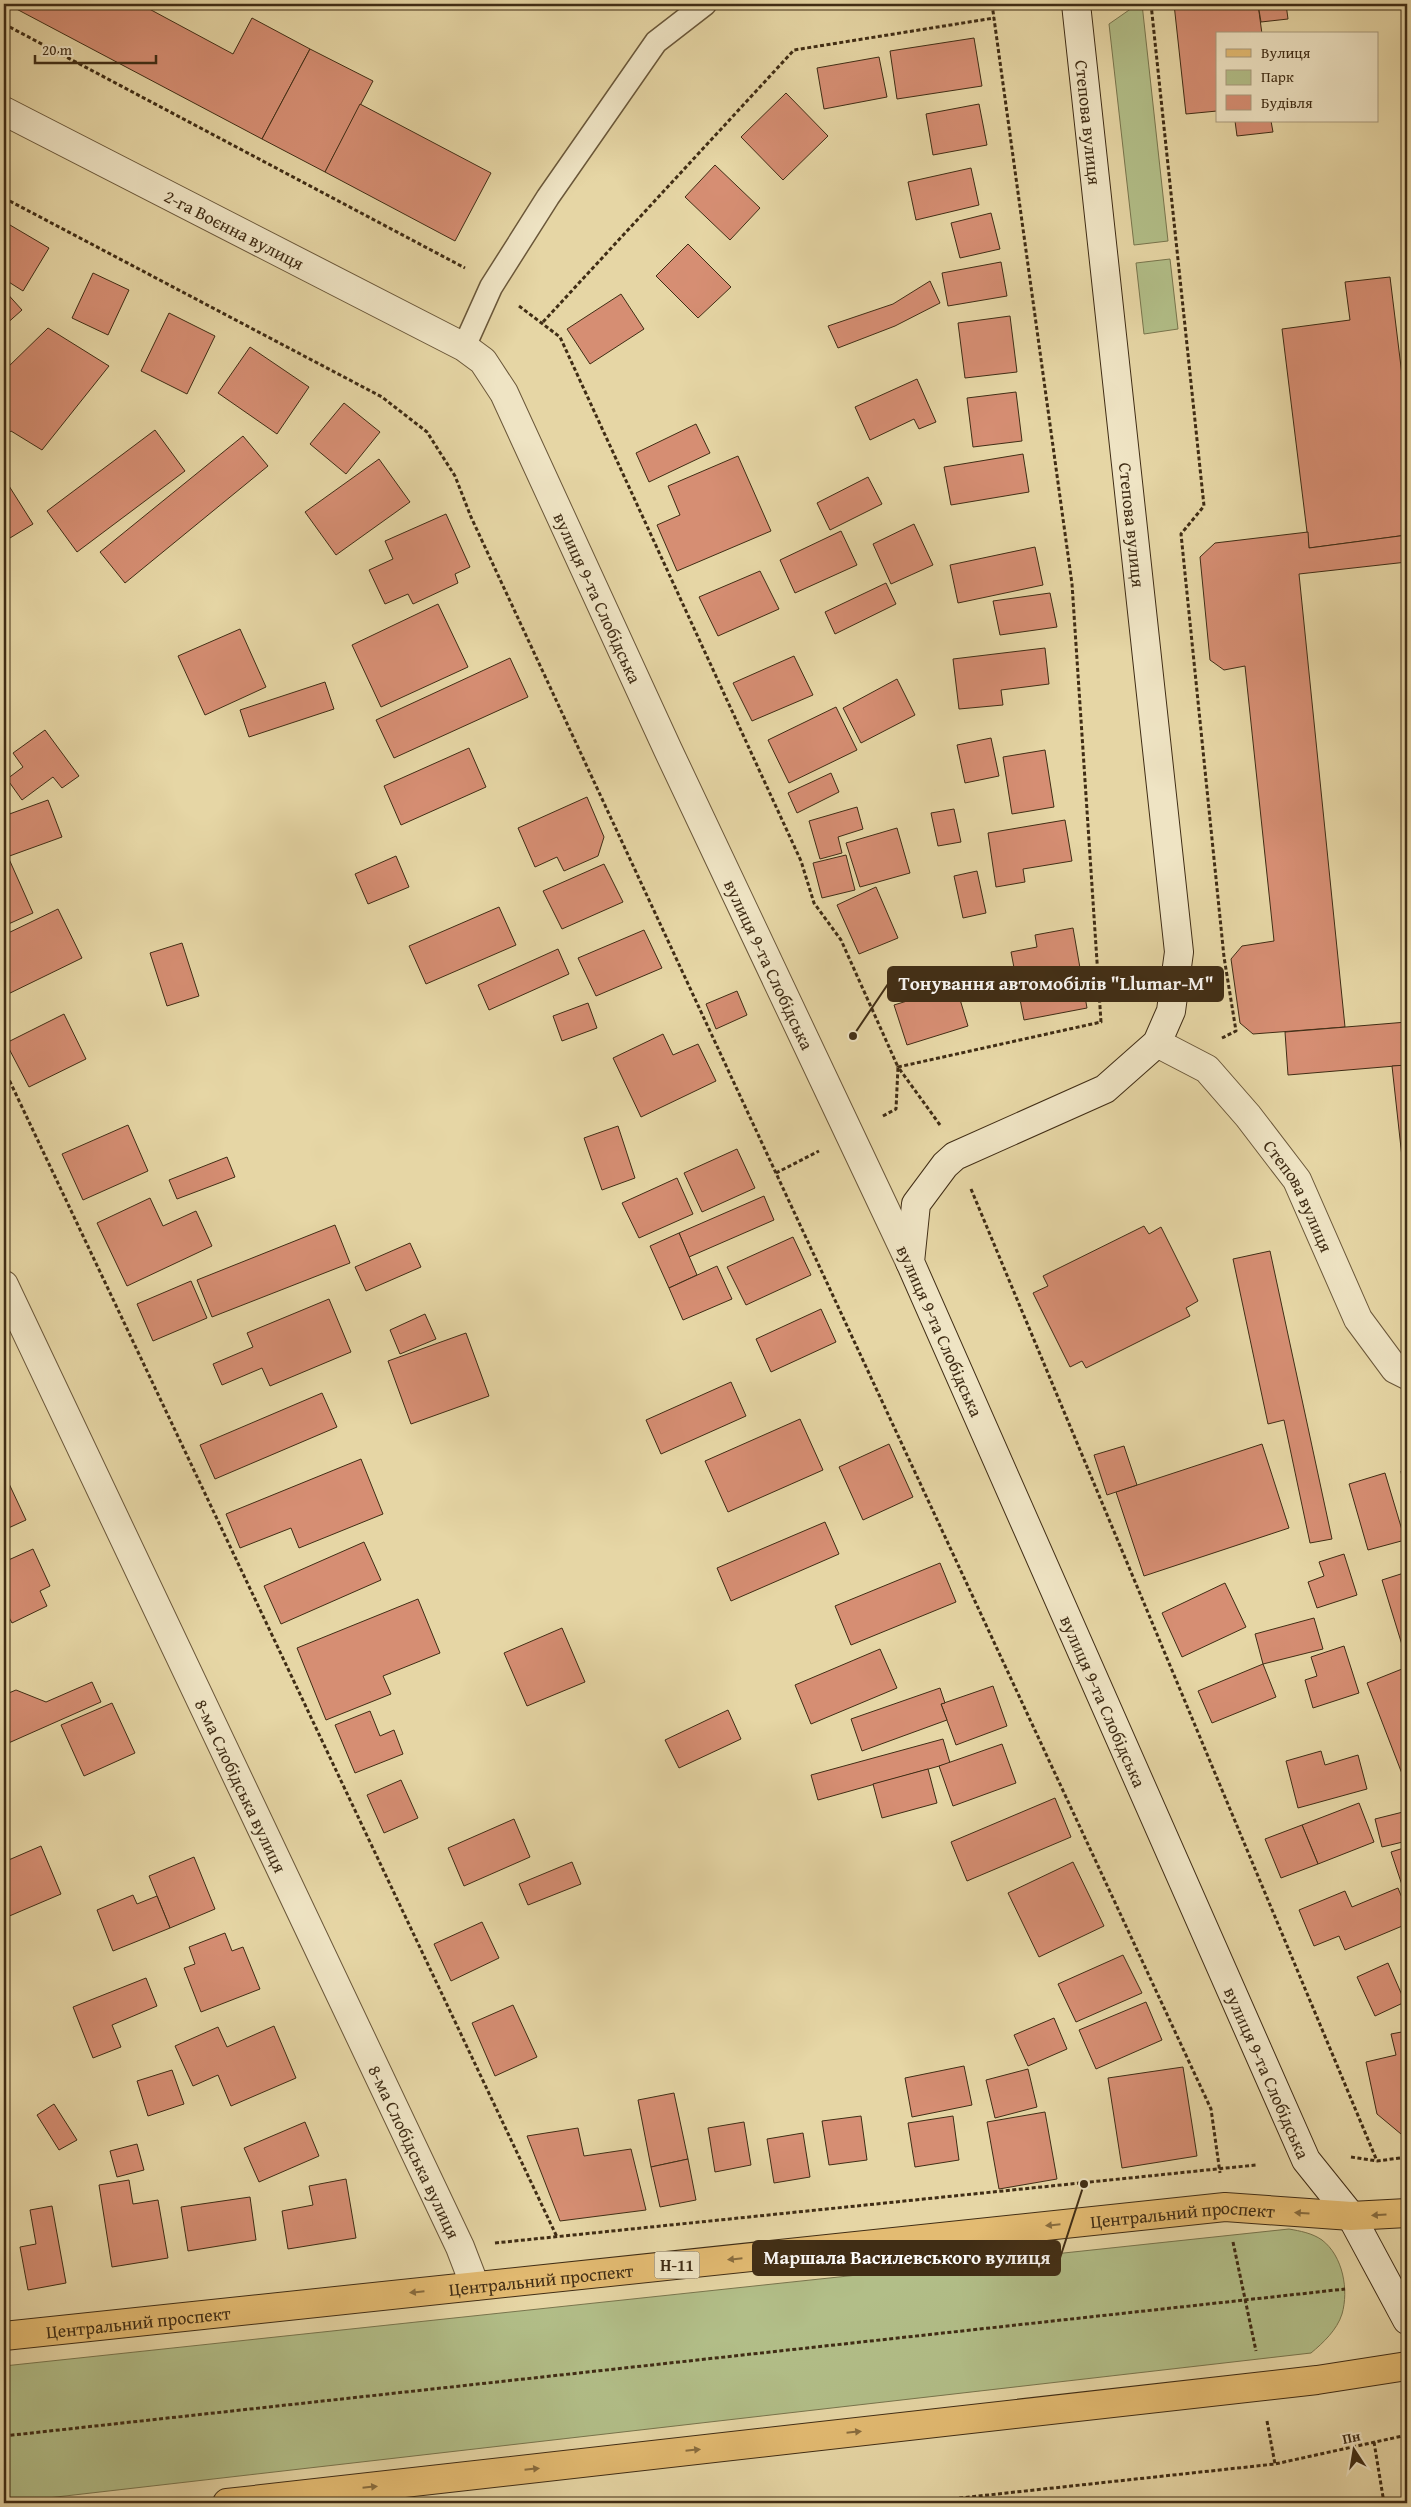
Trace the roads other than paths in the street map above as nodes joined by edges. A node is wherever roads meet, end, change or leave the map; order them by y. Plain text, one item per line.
1 (705, 4) edge
2 (1076, 4) edge
3 (4, 111) edge
4 (464, 347) junction
5 (1157, 1043) junction
6 (910, 1262) junction
7 (4, 1285) edge
8 (1407, 1375) edge
9 (1407, 2213) edge
10 (1351, 2216) junction
11 (475, 2286) junction
12 (1407, 2320) edge
13 (4, 2336) edge
14 (1407, 2366) edge
15 (287, 2500) edge
16 (227, 2503) edge

1 - 4 lane
2 - 5 street, Степова вулиця
3 - 4 street, 2-га Воєнна вулиця
4 - 6 street, вулиця 9-та Слобідська
5 - 6 street, Степова вулиця
5 - 8 street, Степова вулиця
6 - 10 street, вулиця 9-та Слобідська
7 - 11 street, 8-ма Слобідська вулиця
9 -> 10 main road, Центральний проспект / Н-11
10 -> 11 main road, Центральний проспект / Н-11
10 - 12 street, вулиця 9-та Слобідська
11 -> 13 main road, Центральний проспект / Н-11
15 -> 14 main road
15 - 16 main road

